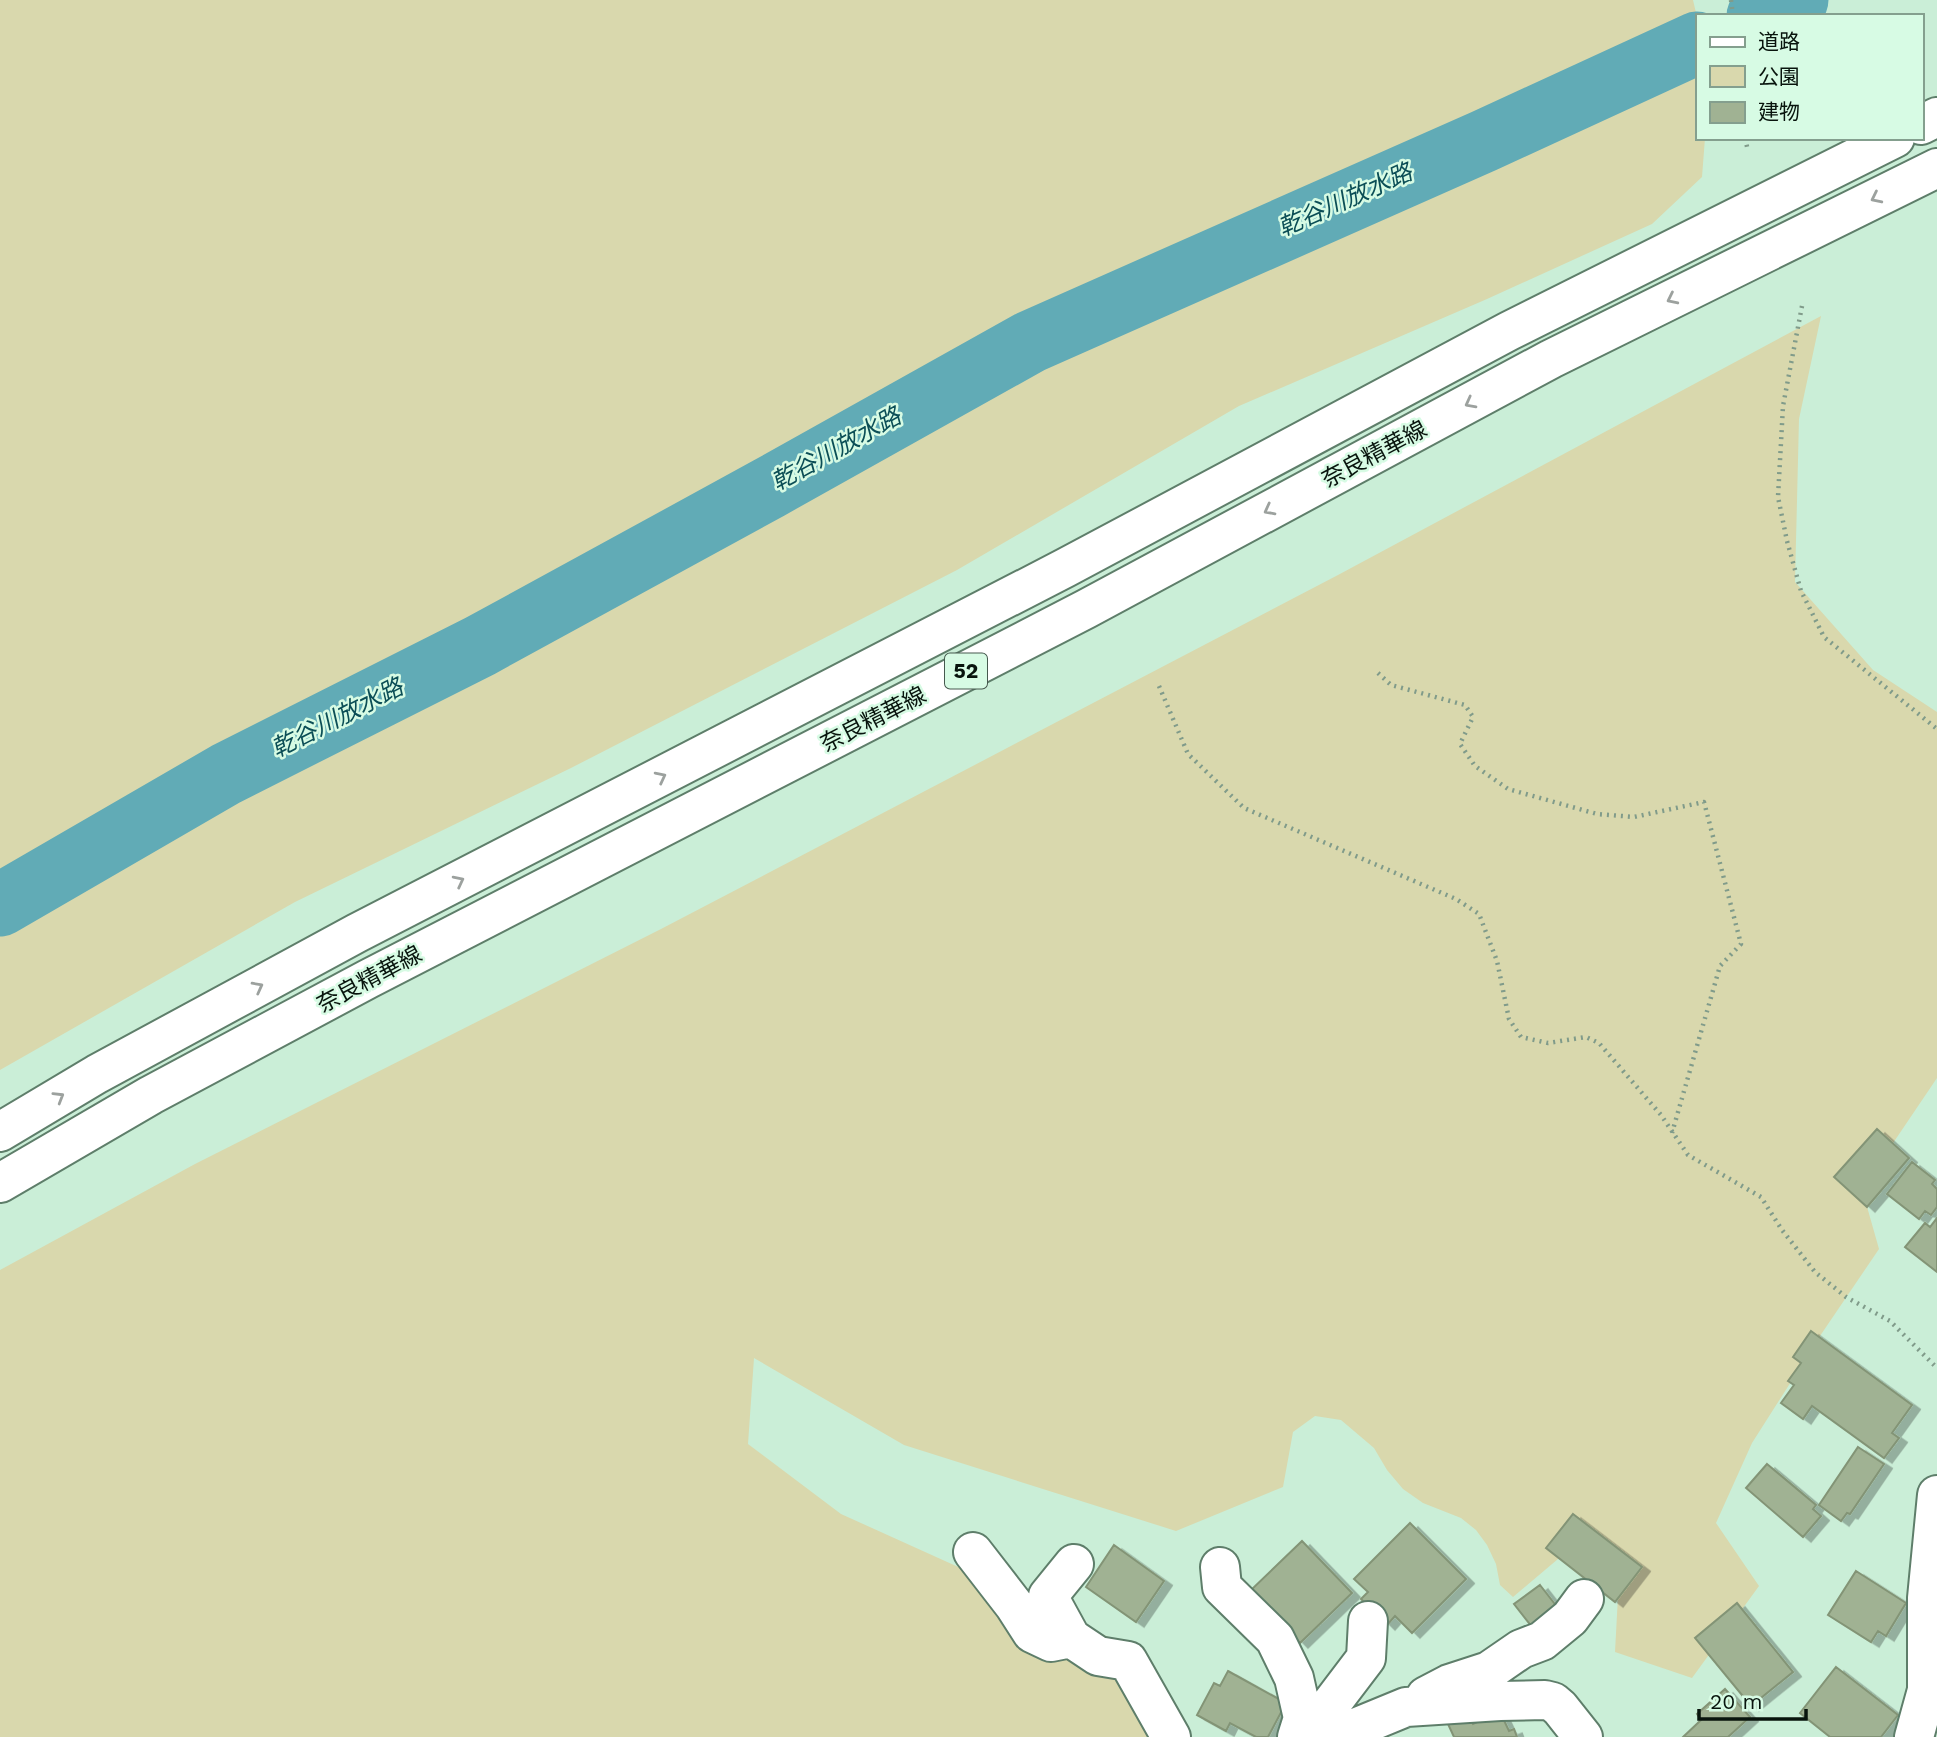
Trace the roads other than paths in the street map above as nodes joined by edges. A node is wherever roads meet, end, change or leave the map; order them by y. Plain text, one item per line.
1 (1891, 140) edge
2 (1937, 167) edge
3 (0, 1132) edge
4 (0, 1183) edge
5 (1937, 1495) edge
6 (973, 1552) dead end
7 (1074, 1564) dead end
8 (1220, 1567) dead end
9 (1584, 1599) dead end
10 (1932, 1599) edge
11 (1368, 1621) dead end
12 (1071, 1638) junction
13 (1406, 1707) junction
14 (1171, 1737) edge
15 (1297, 1737) edge
16 (1306, 1737) edge
17 (1333, 1737) edge
18 (1583, 1737) edge
19 (1914, 1737) edge

3 -> 1 main road, 奈良精華線 / 52
2 -> 4 main road, 奈良精華線 / 52
5 - 10 main road
6 - 12 main road
7 - 12 main road
8 - 15 main road
9 - 13 main road
10 - 19 main road
11 - 16 main road
12 - 14 main road
13 - 17 main road
13 - 18 main road

